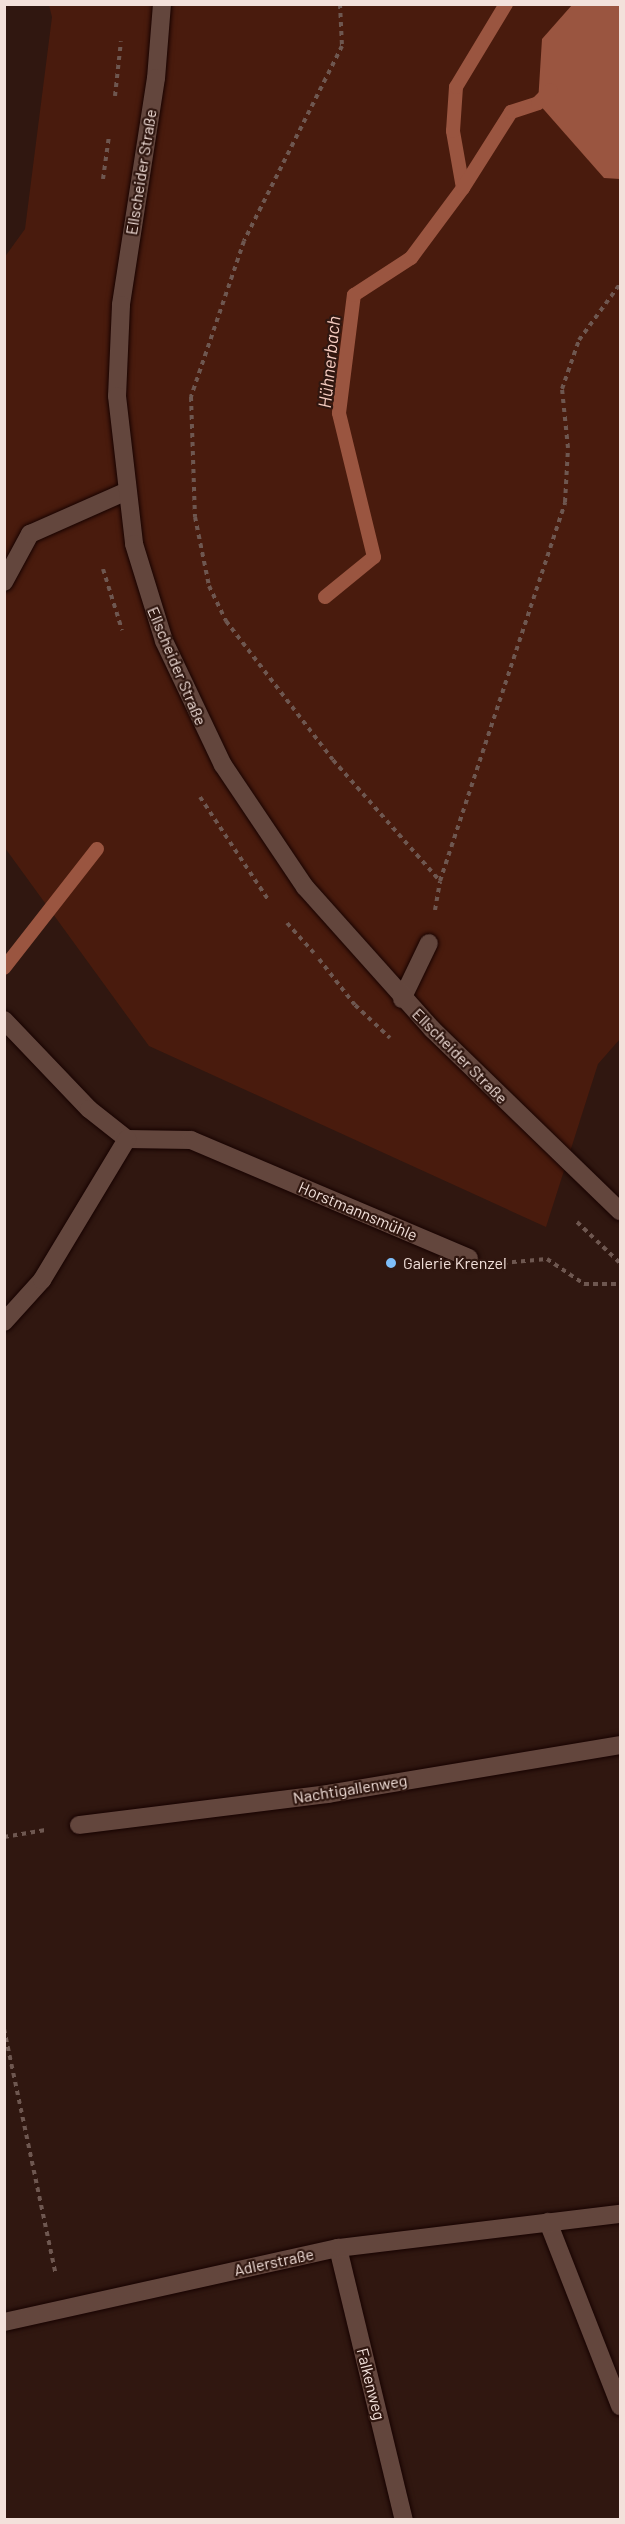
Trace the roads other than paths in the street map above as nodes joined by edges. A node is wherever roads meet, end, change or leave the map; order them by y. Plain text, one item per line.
1 (162, 4) edge
2 (125, 492) junction
3 (4, 582) edge
4 (429, 943) road end
5 (402, 999) junction
6 (4, 1020) edge
7 (128, 1139) junction
8 (621, 1211) edge
9 (469, 1257) road end
10 (4, 1322) edge
11 (621, 1745) edge
12 (79, 1825) road end
13 (621, 2214) edge
14 (548, 2222) junction
15 (338, 2248) junction
16 (4, 2322) edge
17 (621, 2406) edge
18 (404, 2520) edge

1 - 2 street, Ellscheider Straße
2 - 3 street
2 - 5 street, Ellscheider Straße
4 - 5 street
5 - 8 street, Ellscheider Straße
6 - 7 street
7 - 9 street, Horstmannsmühle
7 - 10 street
11 - 12 street, Nachtigallenweg
13 - 14 street, Adlerstraße
14 - 15 street, Adlerstraße
14 - 17 street
15 - 16 street, Adlerstraße
15 - 18 street, Falkenweg

